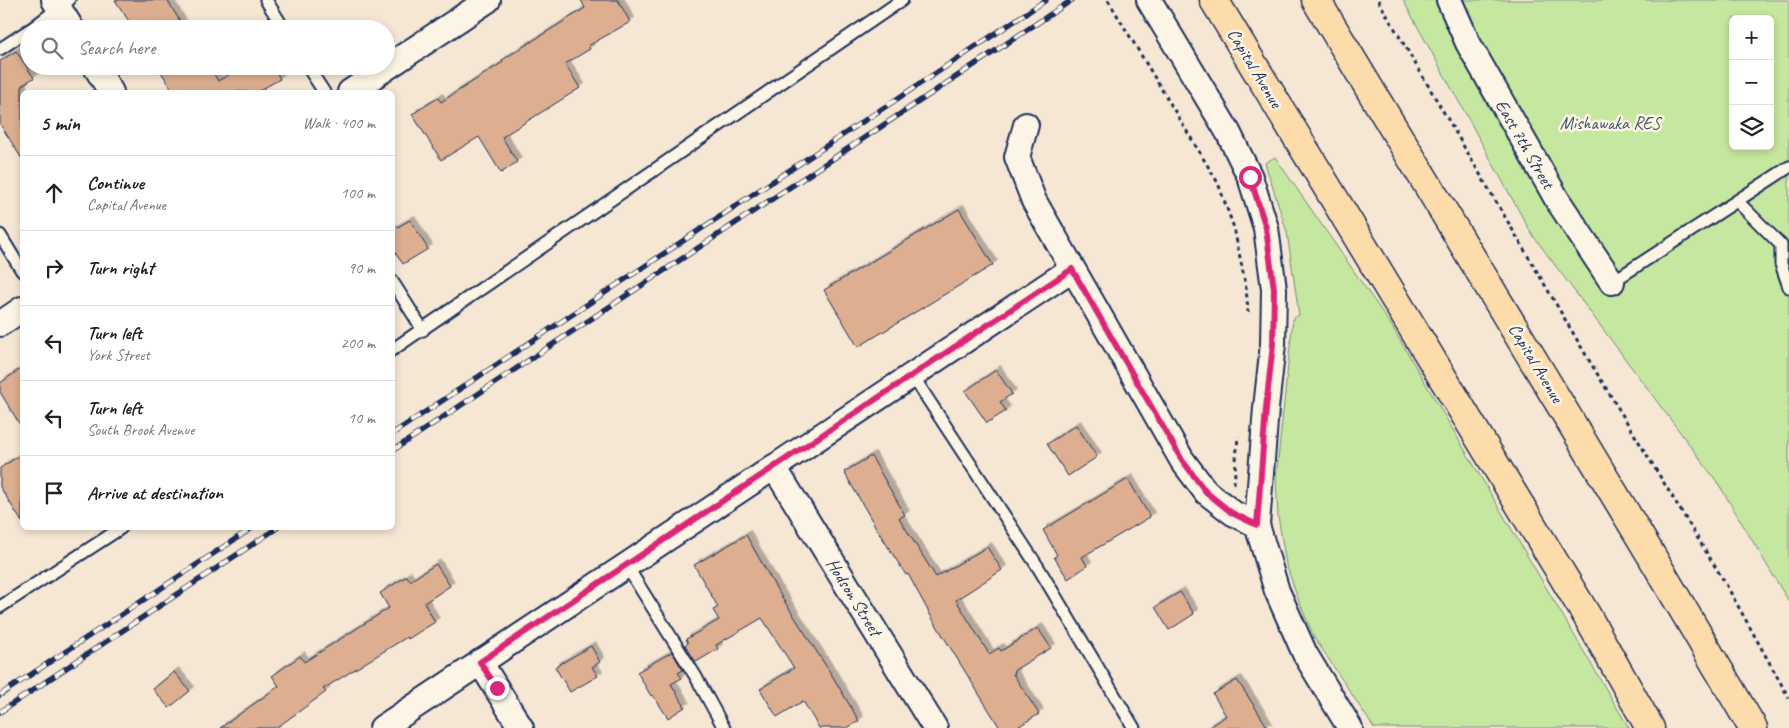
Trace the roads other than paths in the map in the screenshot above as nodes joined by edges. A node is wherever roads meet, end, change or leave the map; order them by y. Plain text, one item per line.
1 (266, 0) edge
2 (902, 0) edge
3 (1149, 0) edge
4 (1214, 0) edge
5 (1316, 0) edge
6 (1449, 0) edge
7 (61, 2) edge
8 (483, 2) edge
9 (41, 20) edge
10 (68, 20) edge
11 (278, 20) edge
12 (20, 36) edge
13 (0, 49) edge
14 (395, 62) edge
15 (101, 75) edge
16 (313, 75) edge
17 (375, 75) edge
18 (110, 90) edge
19 (323, 90) edge
20 (353, 90) edge
21 (1026, 125) dead end
22 (1789, 167) edge
23 (1737, 201) junction
24 (0, 235) edge
25 (20, 268) edge
26 (1072, 269) junction
27 (1612, 282) joint
28 (395, 286) edge
29 (1789, 287) edge
30 (20, 310) edge
31 (0, 324) edge
32 (423, 330) junction
33 (395, 348) edge
34 (912, 375) junction
35 (774, 467) junction
36 (1257, 525) junction
37 (119, 530) edge
38 (626, 566) junction
39 (0, 607) edge
40 (480, 662) junction
41 (382, 728) edge
42 (521, 728) edge
43 (724, 728) edge
44 (935, 728) edge
45 (1134, 728) edge
46 (1350, 728) edge
47 (1650, 728) edge
48 (1753, 728) edge

1 - 11 lane
2 - 32 lane
3 - 36 street
4 - 47 highway, Capital Avenue
5 - 48 highway, Capital Avenue
6 - 27 street, East 7th Street
7 - 9 lane
7 - 10 street
8 - 14 street
12 - 13 lane
15 - 18 street
16 - 19 lane
17 - 20 street
21 - 26 street
22 - 23 lane
23 - 27 lane
23 - 29 lane
24 - 25 lane
26 - 34 street
26 - 36 street
28 - 32 lane
30 - 31 street
32 - 33 lane
34 - 35 street
34 - 45 lane
35 - 38 street
35 - 44 street, Hodson Street
36 - 46 street
37 - 39 lane
38 - 40 street
38 - 43 lane
40 - 41 street
40 - 42 street

